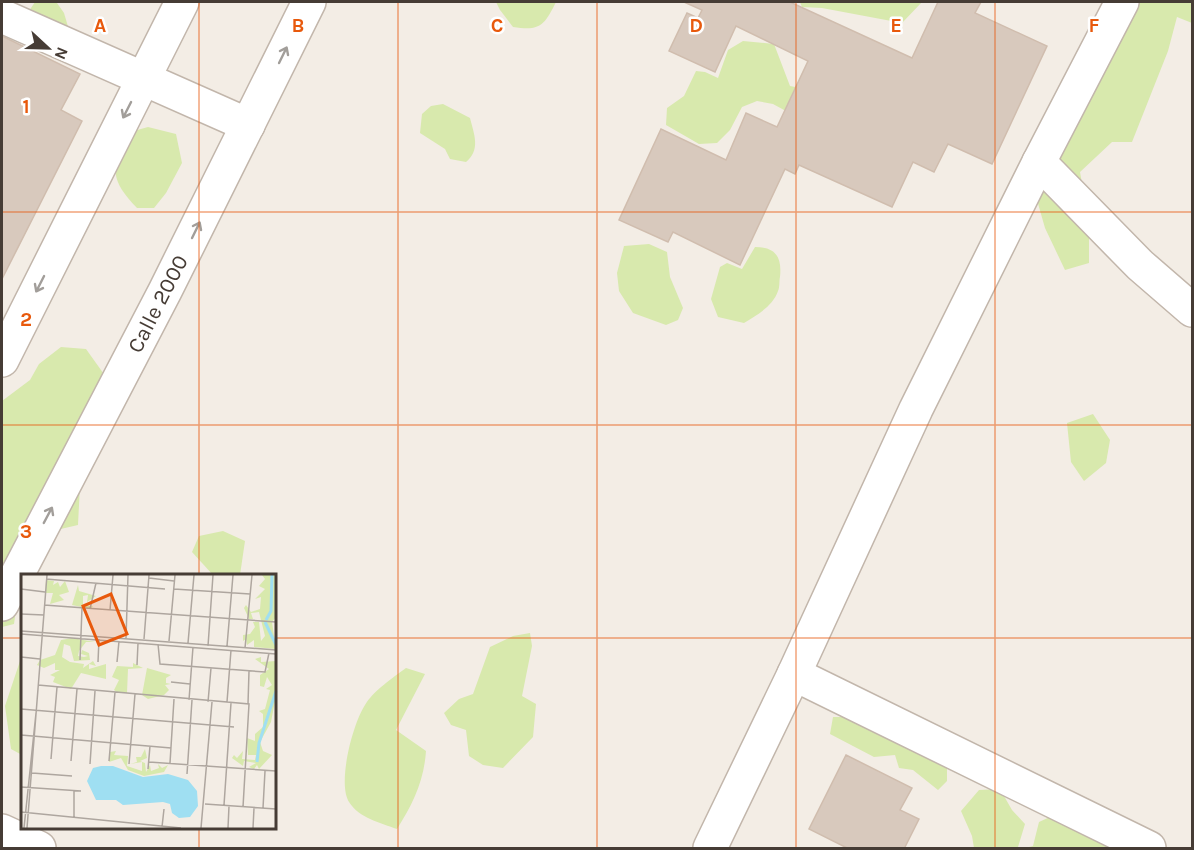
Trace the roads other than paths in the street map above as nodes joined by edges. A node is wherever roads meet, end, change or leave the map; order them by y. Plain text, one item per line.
1 (182, 2) edge
2 (309, 2) edge
3 (1122, 2) edge
4 (2, 16) edge
5 (142, 79) junction
6 (248, 125) junction
7 (1039, 162) junction
8 (1192, 310) edge
9 (2, 360) edge
10 (2, 604) edge
11 (794, 674) junction
12 (2, 831) edge
13 (39, 849) edge
14 (710, 849) edge
15 (1149, 849) edge

1 - 5 street
6 -> 2 street, Calle 2000
3 - 7 street
4 - 5 street
5 - 6 street
5 -> 9 street
10 -> 6 street, Calle 2000
7 - 8 street
7 - 11 street
11 - 14 street
11 - 15 street
12 - 13 street

